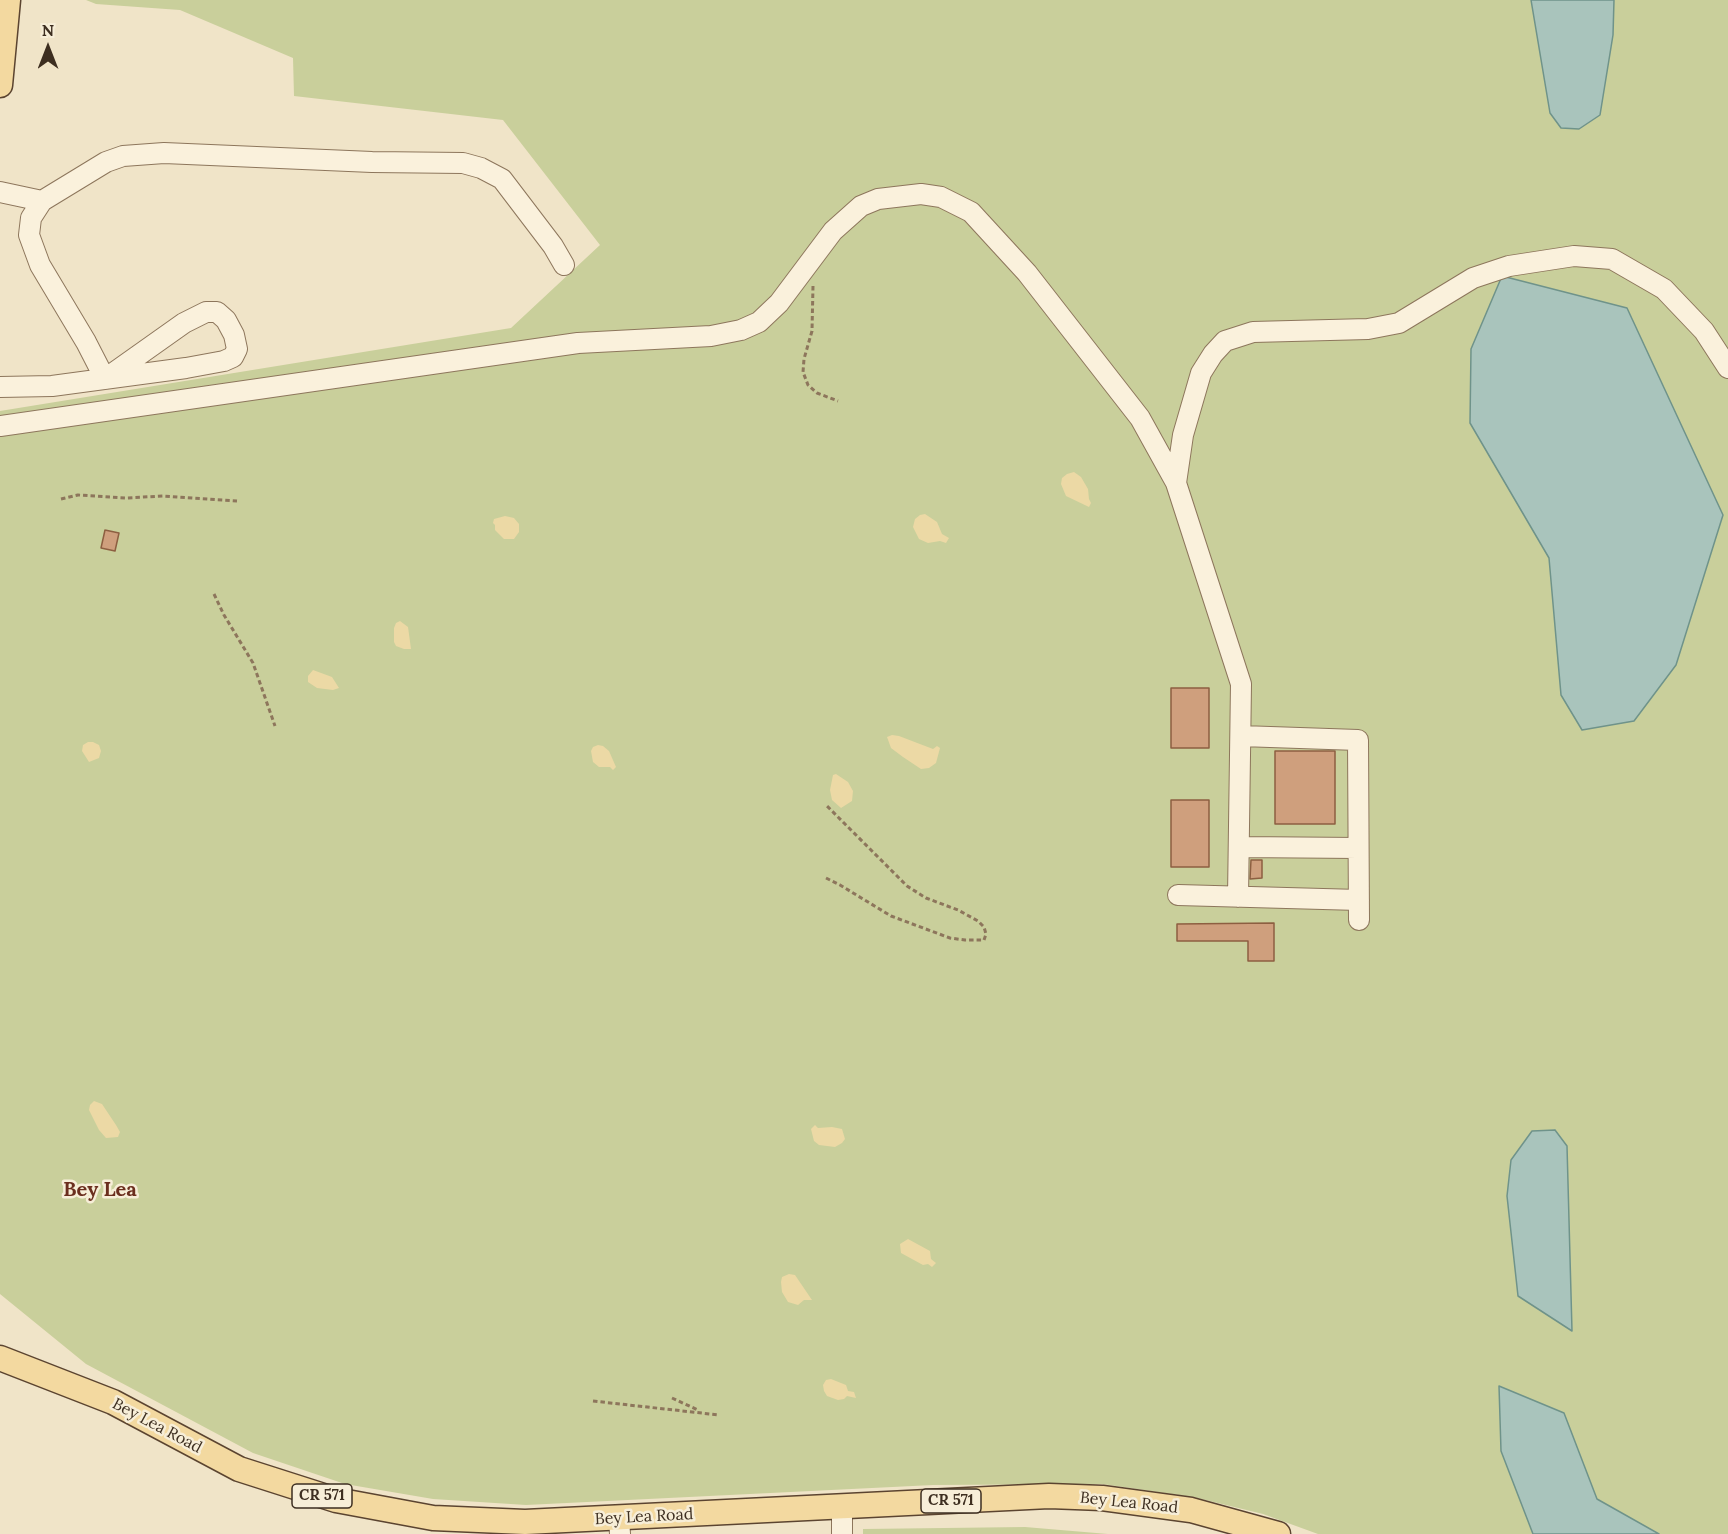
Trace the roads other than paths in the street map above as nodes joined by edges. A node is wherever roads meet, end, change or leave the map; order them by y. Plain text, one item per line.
1 (8, 0) edge
2 (0, 85) edge
3 (0, 192) edge
4 (42, 201) junction
5 (564, 265) dead end
6 (1728, 368) edge
7 (105, 379) junction
8 (0, 387) edge
9 (0, 426) edge
10 (1183, 435) junction
11 (1152, 439) junction
12 (1176, 483) junction
13 (1241, 736) junction
14 (1240, 847) junction
15 (1358, 848) junction
16 (1178, 895) dead end
17 (1238, 897) junction
18 (0, 1358) edge
19 (842, 1507) junction
20 (620, 1526) edge
21 (842, 1534) edge
22 (1278, 1534) edge

1 - 2 main road
3 - 4 lane
4 - 5 lane
4 - 7 lane
6 - 10 lane
7 - 7 lane
7 - 8 lane
9 - 11 lane
10 - 11 lane
10 - 12 lane
11 - 12 lane
12 - 13 lane
13 - 14 lane
13 - 15 lane
14 - 15 lane
14 - 17 lane
15 - 17 lane
16 - 17 lane
18 - 20 main road, Bey Lea Road / CR 571
19 - 20 main road, Bey Lea Road / CR 571
19 - 21 lane
19 - 22 main road, Bey Lea Road / CR 571

